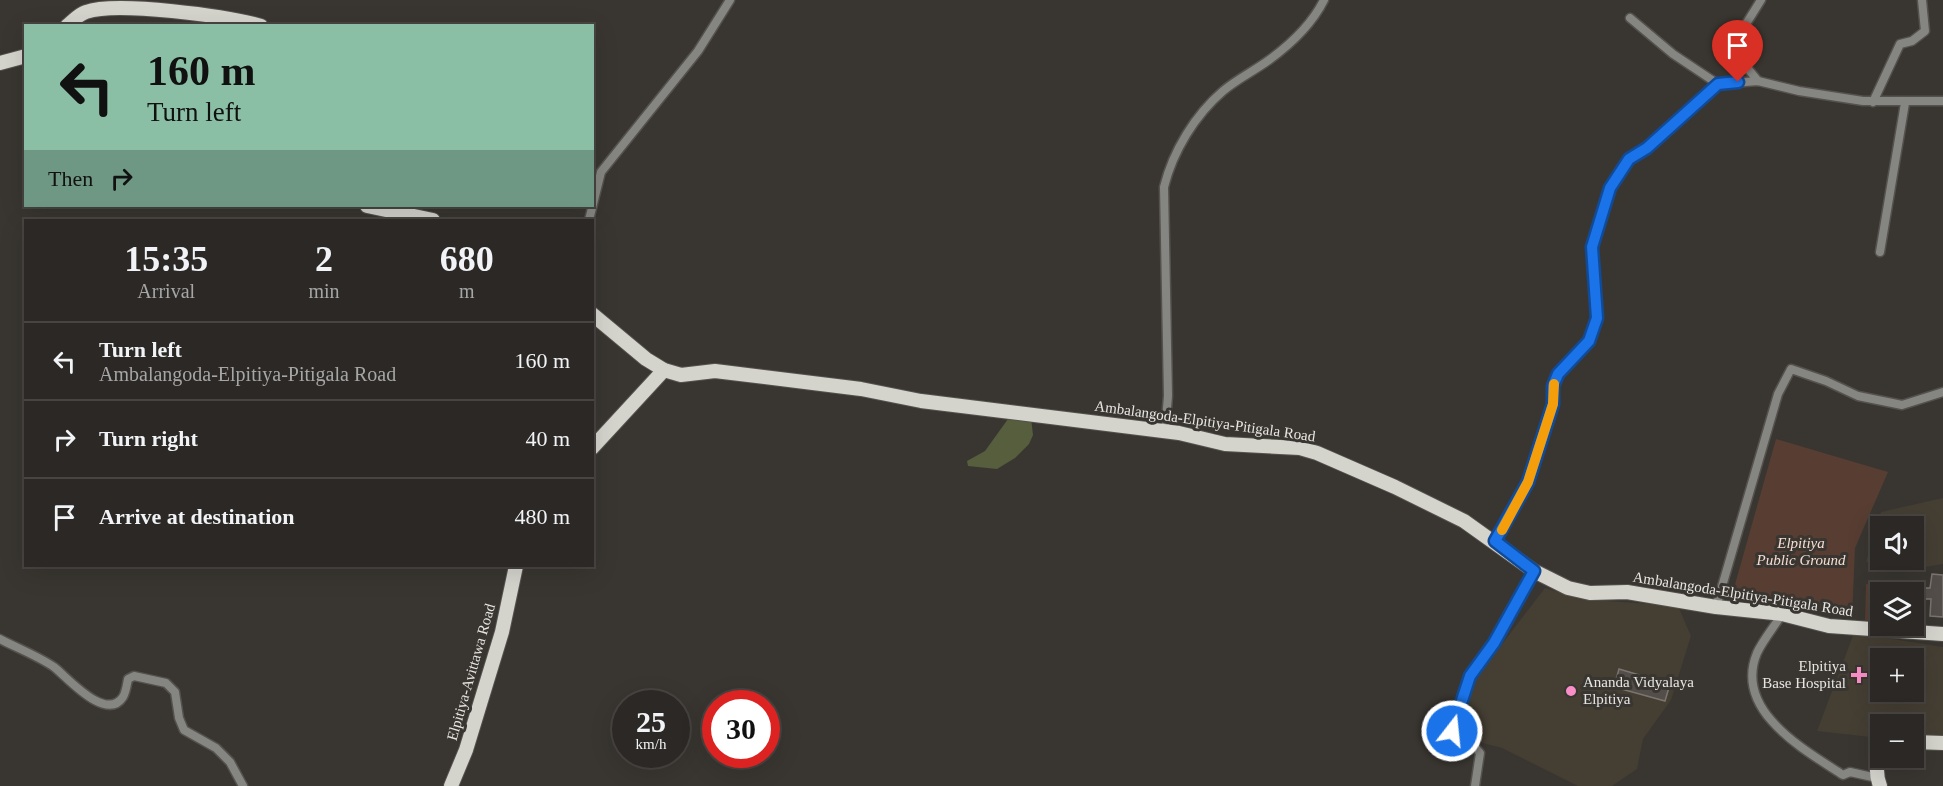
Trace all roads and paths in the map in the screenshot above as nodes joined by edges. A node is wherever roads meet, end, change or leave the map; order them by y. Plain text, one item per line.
1 (730, 0) edge
2 (1324, 0) edge
3 (1761, 0) edge
4 (1922, 0) edge
5 (1630, 18) dead end
6 (70, 24) edge
7 (251, 24) edge
8 (24, 57) edge
9 (0, 63) edge
10 (1758, 81) junction
11 (1718, 84) junction
12 (1873, 102) junction
13 (1943, 102) edge
14 (1905, 103) junction
15 (594, 200) edge
16 (372, 207) edge
17 (428, 219) edge
18 (1880, 252) dead end
19 (594, 316) edge
20 (664, 370) junction
21 (1943, 392) edge
22 (1165, 432) junction
23 (594, 446) edge
24 (1495, 541) junction
25 (516, 567) edge
26 (1534, 571) junction
27 (1716, 607) junction
28 (1782, 614) junction
29 (1943, 634) edge
30 (0, 639) edge
31 (1924, 742) edge
32 (1943, 743) edge
33 (1879, 782) edge
34 (243, 786) edge
35 (451, 786) edge
36 (1475, 786) edge

1 - 15 street
2 - 22 street
3 - 10 street
4 - 12 street
5 - 11 street
6 - 7 main road
8 - 9 main road
10 - 11 street
10 - 12 street
11 - 24 street
12 - 14 street
13 - 14 street
14 - 18 street
16 - 17 main road
19 - 20 main road, Ambalangoda-Elpitiya-Pitigala Road
20 - 22 main road, Ambalangoda-Elpitiya-Pitigala Road
20 - 23 main road
21 - 27 street
22 - 24 main road, Ambalangoda-Elpitiya-Pitigala Road
24 - 26 main road, Ambalangoda-Elpitiya-Pitigala Road
25 - 35 main road, Elpitiya-Avittawa Road
26 - 27 main road, Ambalangoda-Elpitiya-Pitigala Road
26 - 36 street
27 - 28 main road, Ambalangoda-Elpitiya-Pitigala Road
28 - 29 main road, Ambalangoda-Elpitiya-Pitigala Road
28 - 33 street
30 - 34 street
31 - 32 main road

